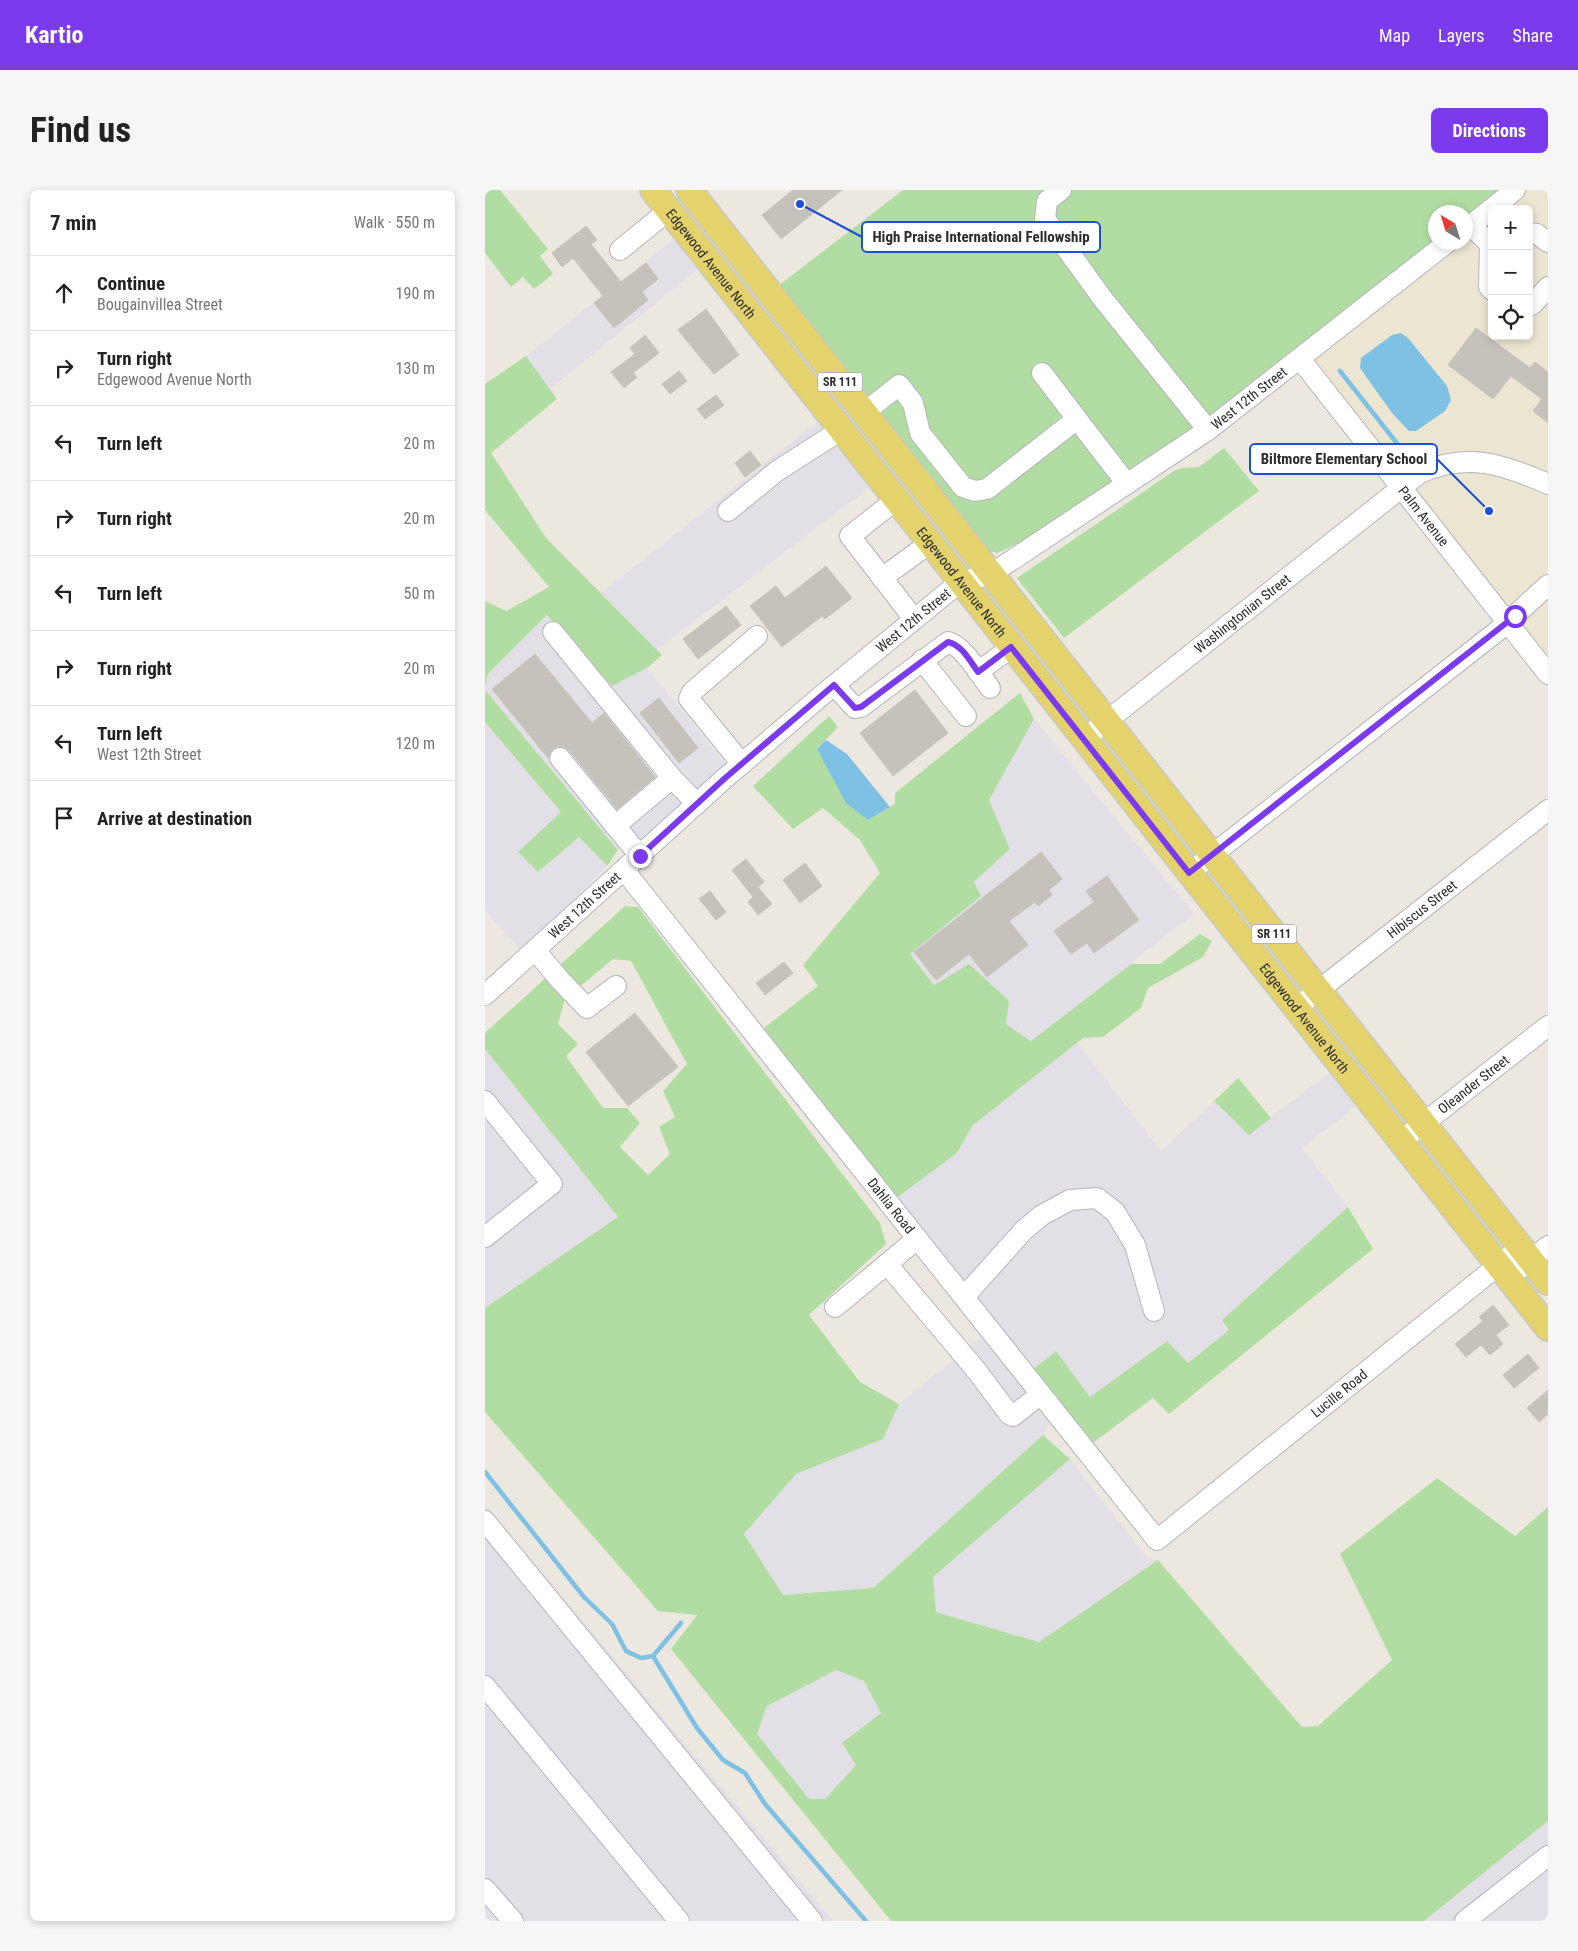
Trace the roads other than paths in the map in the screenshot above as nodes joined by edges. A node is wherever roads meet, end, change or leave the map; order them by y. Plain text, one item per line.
1 (653, 190) edge
2 (1061, 190) edge
3 (1515, 190) edge
4 (699, 194) edge
5 (669, 210) junction
6 (1473, 223) edge
7 (1473, 231) edge
8 (1533, 234) edge
9 (1488, 242) edge
10 (1548, 242) edge
11 (620, 250) dead end
12 (1438, 250) edge
13 (1548, 287) edge
14 (773, 298) junction
15 (1533, 304) edge
16 (751, 315) junction
17 (1300, 359) junction
18 (1042, 373) dead end
19 (864, 413) junction
20 (1077, 419) junction
21 (841, 430) junction
22 (1207, 430) junction
23 (1127, 484) junction
24 (1548, 484) edge
25 (1402, 487) junction
26 (896, 500) junction
27 (728, 511) dead end
28 (930, 543) junction
29 (991, 574) junction
30 (883, 578) junction
31 (960, 582) junction
32 (1548, 585) edge
33 (914, 619) junction
34 (1507, 623) junction
35 (553, 632) dead end
36 (757, 636) dead end
37 (1011, 647) junction
38 (922, 660) junction
39 (978, 672) junction
40 (1548, 674) edge
41 (834, 685) junction
42 (990, 688) dead end
43 (966, 716) dead end
44 (1106, 721) junction
45 (1084, 739) junction
46 (560, 758) dead end
47 (742, 764) junction
48 (672, 778) junction
49 (697, 804) junction
50 (1548, 810) edge
51 (615, 826) junction
52 (1212, 855) junction
53 (640, 856) junction
54 (624, 870) junction
55 (1189, 873) junction
56 (535, 950) junction
57 (616, 986) dead end
58 (1318, 990) junction
59 (485, 995) edge
60 (1296, 1008) junction
61 (1548, 1026) edge
62 (485, 1101) edge
63 (1424, 1124) junction
64 (1401, 1141) junction
65 (485, 1237) edge
66 (917, 1239) junction
67 (1533, 1251) edge
68 (887, 1264) junction
69 (1503, 1271) junction
70 (1548, 1282) edge
71 (964, 1298) junction
72 (835, 1307) dead end
73 (1154, 1311) dead end
74 (1548, 1328) edge
75 (1041, 1394) junction
76 (485, 1521) edge
77 (1157, 1540) joint
78 (488, 1694) edge
79 (1548, 1856) edge
80 (485, 1889) edge
81 (513, 1921) edge
82 (679, 1921) edge
83 (811, 1921) edge
84 (1465, 1921) edge

1 - 5 main road, Edgewood Avenue North / SR 111
2 - 22 street
3 - 6 street
4 - 14 main road, Edgewood Avenue North / SR 111
5 - 11 street
5 - 16 main road, Edgewood Avenue North / SR 111
7 - 9 street
8 - 10 street
12 - 17 street, West 12th Street
13 - 15 street
14 - 16 street
14 - 19 main road, Edgewood Avenue North / SR 111
16 - 21 main road, Edgewood Avenue North / SR 111
17 - 22 street, West 12th Street
17 - 25 street, Palm Avenue
18 - 20 street
19 - 20 street
19 - 29 main road, Edgewood Avenue North / SR 111
20 - 23 street
21 - 26 main road, Edgewood Avenue North / SR 111
21 - 27 street
22 - 23 street, West 12th Street
23 - 29 street, West 12th Street
24 - 25 street, Washingtonian Street
25 - 34 street, Palm Avenue
25 - 44 street, Washingtonian Street
26 - 28 main road, Edgewood Avenue North / SR 111
26 - 30 street
28 - 30 street
28 - 31 main road, Edgewood Avenue North / SR 111
29 - 31 street, West 12th Street
29 - 44 main road, Edgewood Avenue North / SR 111
30 - 33 street
31 - 33 street, West 12th Street
31 - 37 main road, Edgewood Avenue North / SR 111
32 - 34 street
33 - 41 street, West 12th Street
34 - 40 street, Palm Avenue
34 - 52 street
35 - 48 street
36 - 47 street
37 - 39 street
37 - 45 main road, Edgewood Avenue North / SR 111
38 - 39 street
38 - 41 street
38 - 43 street
39 - 42 street
41 - 47 street, West 12th Street
44 - 45 street, Washingtonian Street
44 - 52 main road, Edgewood Avenue North / SR 111
45 - 55 main road, Edgewood Avenue North / SR 111
46 - 51 street
47 - 49 street, West 12th Street
48 - 49 street
48 - 51 street
49 - 53 street, West 12th Street
50 - 58 street, Hibiscus Street
51 - 53 street
52 - 55 street
52 - 58 main road, Edgewood Avenue North / SR 111
53 - 54 street, West 12th Street
54 - 56 street, West 12th Street
54 - 66 street, Dahlia Road
55 - 60 main road, Edgewood Avenue North / SR 111
56 - 57 street
56 - 59 street, West 12th Street
58 - 60 street, Hibiscus Street
58 - 63 main road, Edgewood Avenue North / SR 111
60 - 64 main road, Edgewood Avenue North / SR 111
61 - 63 street, Oleander Street
62 - 65 street
63 - 64 street, Oleander Street
63 - 67 main road, Edgewood Avenue North / SR 111
64 - 69 main road, Edgewood Avenue North / SR 111
66 - 68 street
66 - 71 street, Dahlia Road
67 - 69 street, Lucille Road
67 - 70 main road, Edgewood Avenue North / SR 111
68 - 72 street
68 - 75 street
69 - 74 main road, Edgewood Avenue North / SR 111
69 - 77 street, Lucille Road
71 - 73 street
71 - 75 street, Dahlia Road
75 - 77 street, Dahlia Road
76 - 83 street
78 - 82 street
79 - 84 street
80 - 81 street

